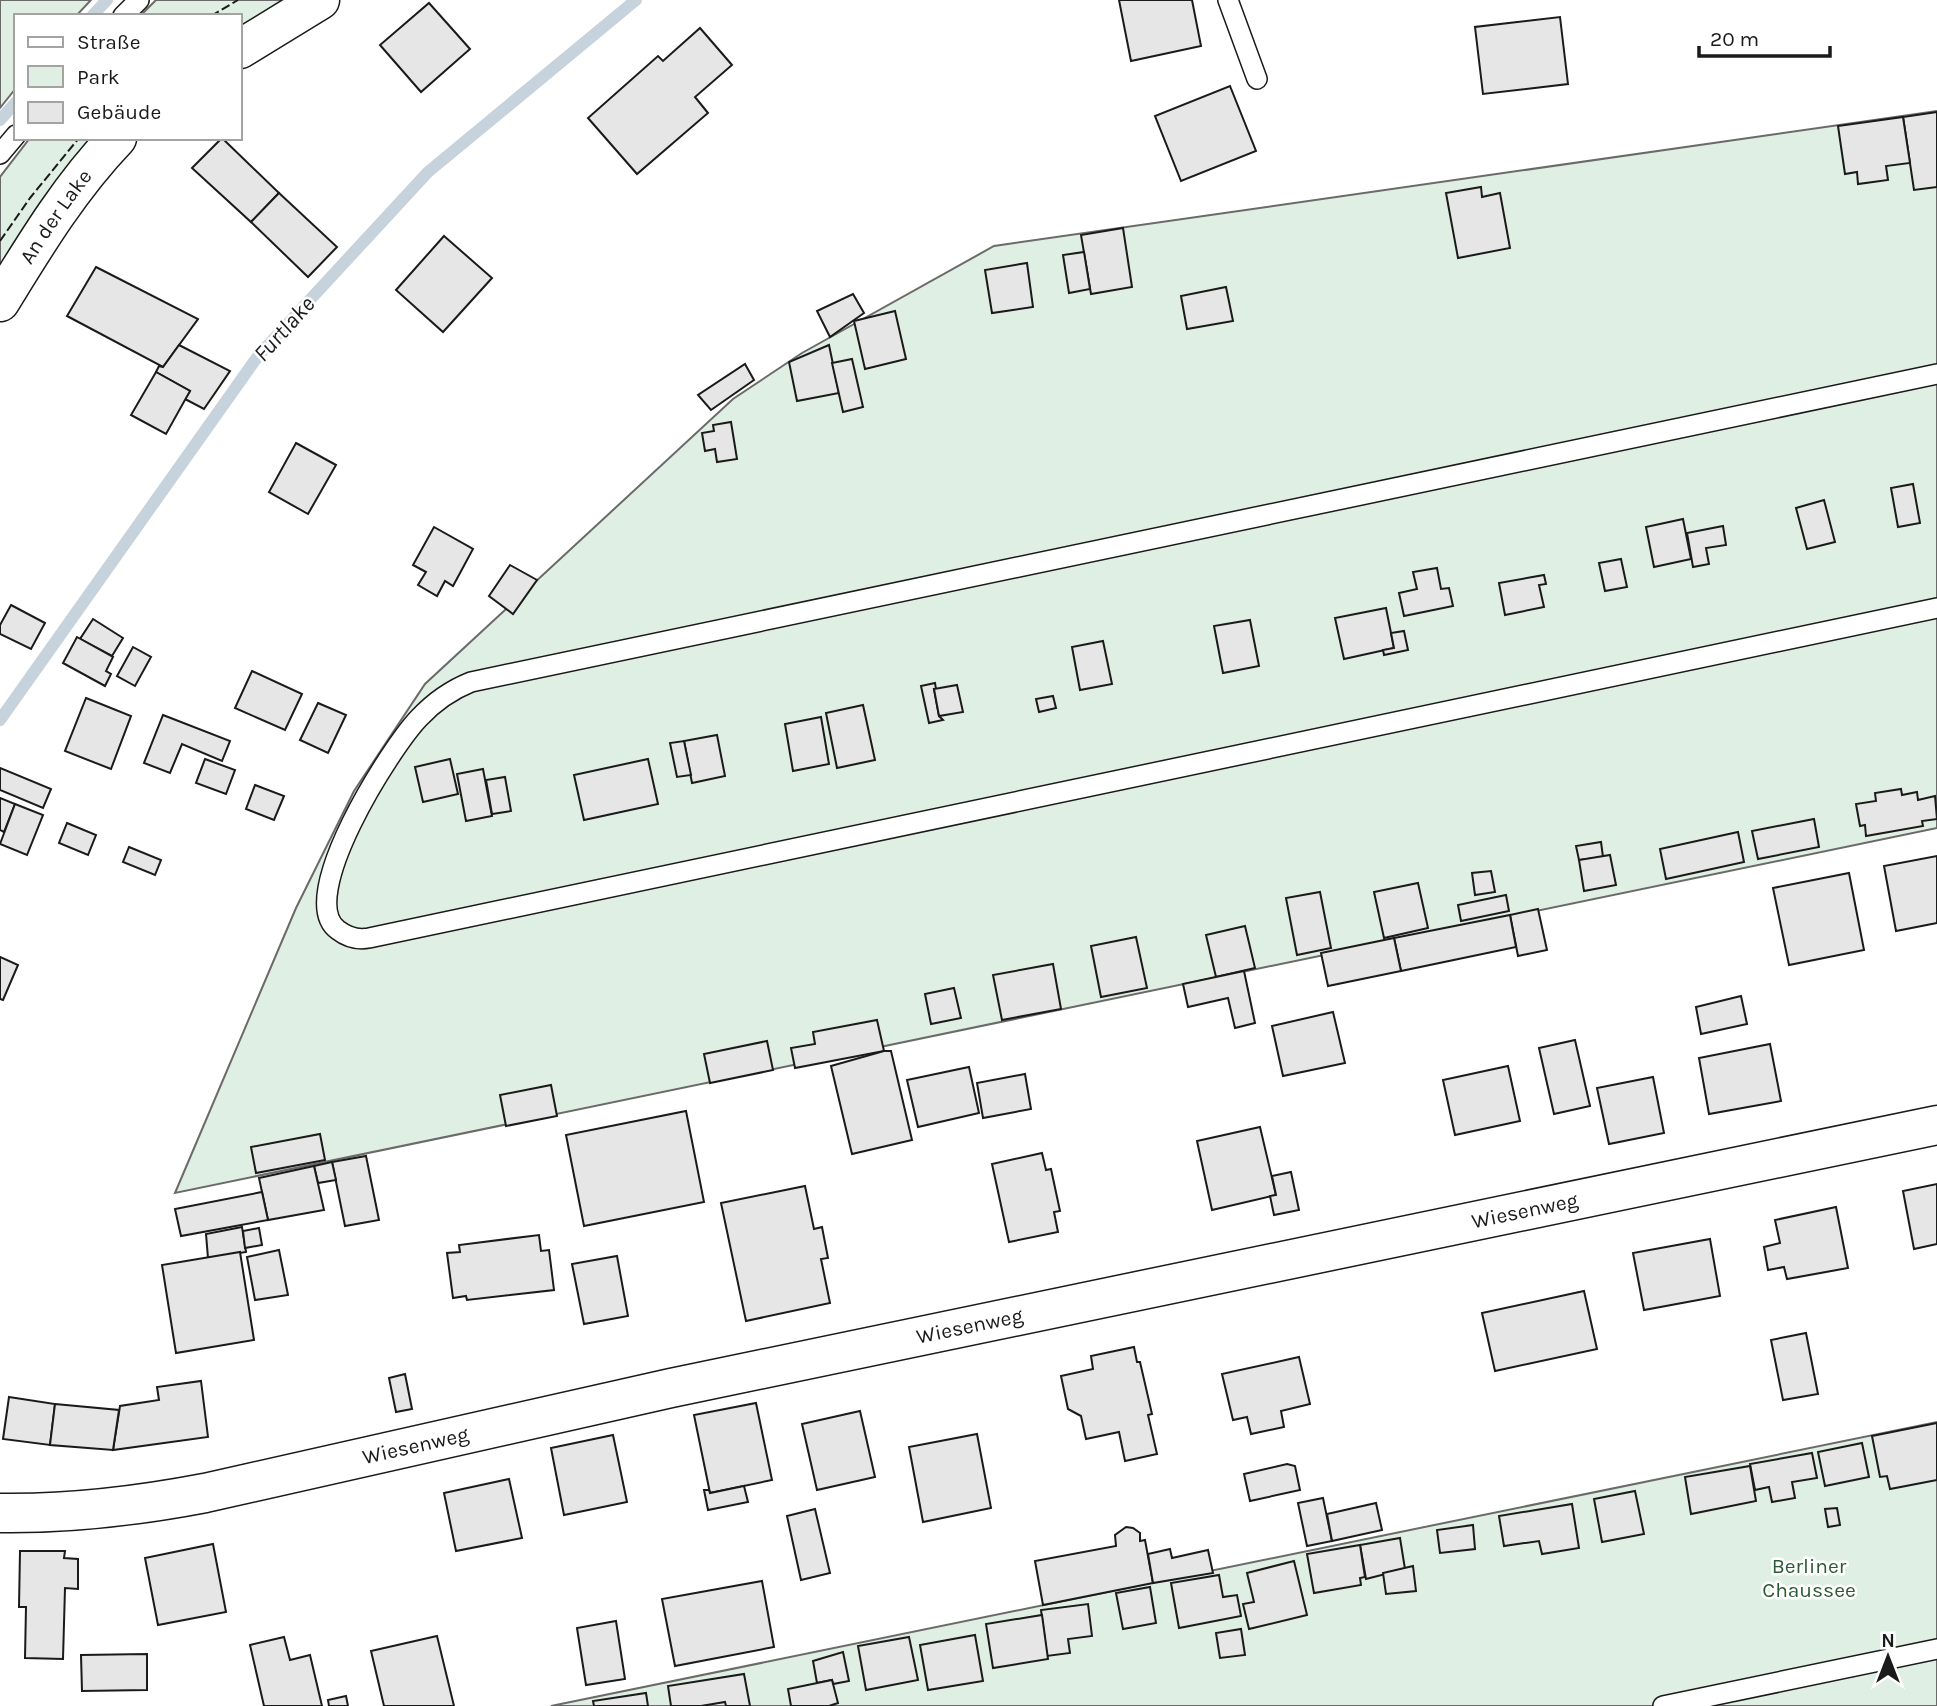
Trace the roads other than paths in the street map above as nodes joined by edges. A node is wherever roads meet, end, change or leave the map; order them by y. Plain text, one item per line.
1 (139, 0) edge
2 (320, 0) edge
3 (1228, 0) edge
4 (125, 14) edge
5 (242, 47) edge
6 (1257, 79) dead end
7 (14, 137) edge
8 (115, 140) edge
9 (0, 154) edge
10 (0, 302) edge
11 (1937, 374) edge
12 (1937, 608) edge
13 (1937, 1125) edge
14 (0, 1513) edge
15 (1937, 1649) edge
16 (1663, 1706) edge

1 - 4 lane
2 - 5 street
3 - 6 lane
7 - 9 lane
8 - 10 street, An der Lake
11 - 12 lane
13 - 14 street, Wiesenweg
15 - 16 lane

